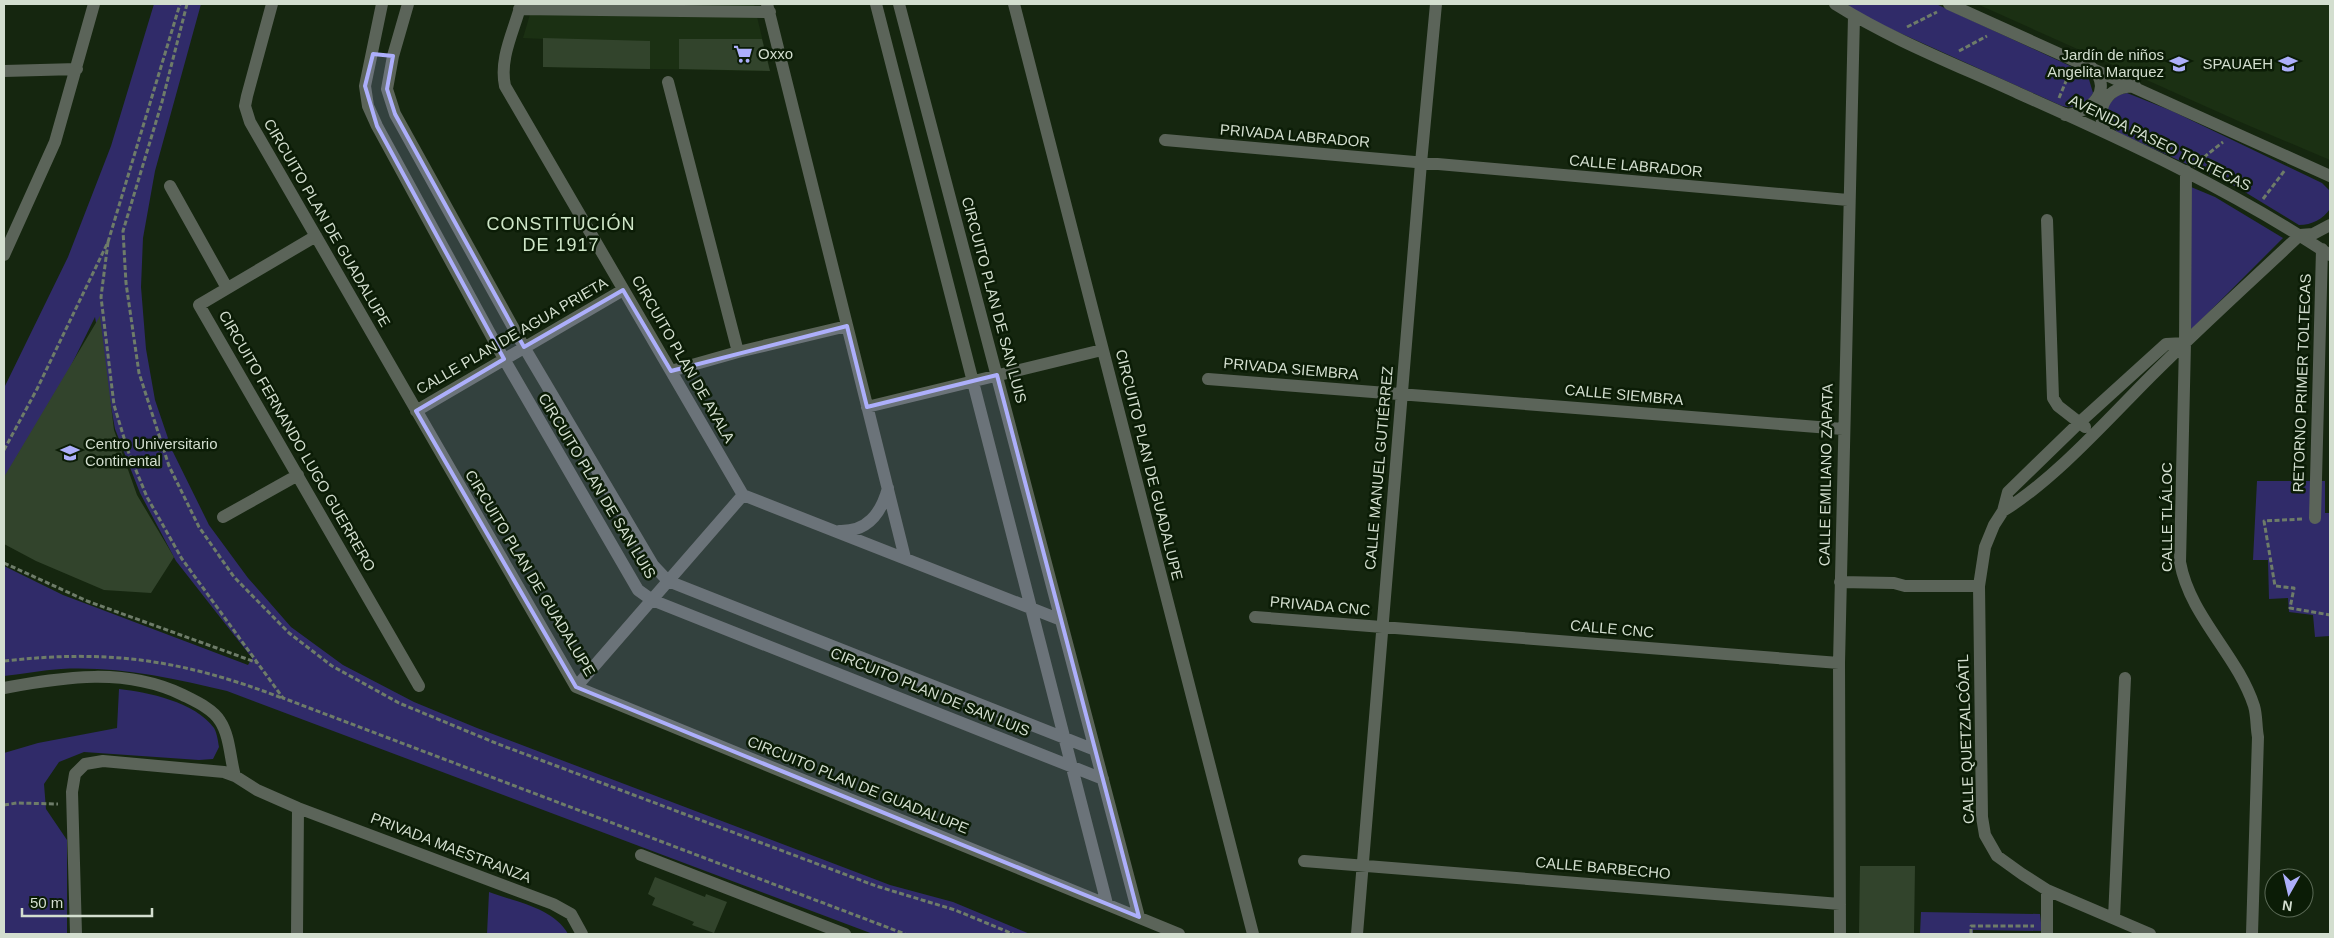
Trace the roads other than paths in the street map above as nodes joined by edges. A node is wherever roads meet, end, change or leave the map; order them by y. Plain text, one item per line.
1 (94, 4) edge
2 (272, 4) edge
3 (382, 4) edge
4 (408, 4) edge
5 (876, 4) edge
6 (898, 4) edge
7 (1014, 4) edge
8 (1436, 4) edge
9 (1835, 4) edge
10 (1950, 4) edge
11 (520, 6) edge
12 (644, 7) edge
13 (768, 8) edge
14 (1854, 16) junction
15 (373, 54) junction
16 (393, 56) junction
17 (2090, 66) junction
18 (76, 68) junction
19 (4, 71) edge
20 (668, 82) dead end
21 (2135, 86) junction
22 (2060, 112) junction
23 (2105, 132) junction
24 (1165, 140) dead end
25 (1421, 163) junction
26 (2186, 171) junction
27 (2330, 176) edge
28 (170, 186) dead end
29 (1848, 200) junction
30 (2047, 220) dead end
31 (2330, 225) edge
32 (2300, 235) junction
33 (316, 236) junction
34 (2326, 252) edge
35 (4, 255) edge
36 (227, 288) junction
37 (623, 290) junction
38 (847, 326) junction
39 (2185, 342) junction
40 (524, 347) junction
41 (1102, 350) junction
42 (738, 352) junction
43 (504, 359) junction
44 (671, 371) junction
45 (997, 375) junction
46 (1208, 378) dead end
47 (973, 381) junction
48 (1402, 394) junction
49 (867, 407) junction
50 (416, 410) junction
51 (2080, 422) junction
52 (1843, 429) junction
53 (2093, 434) junction
54 (298, 475) junction
55 (888, 488) junction
56 (743, 495) junction
57 (2003, 511) junction
58 (223, 517) dead end
59 (2315, 518) road end
60 (834, 530) junction
61 (905, 558) junction
62 (668, 581) junction
63 (1840, 582) junction
64 (1979, 586) junction
65 (652, 600) junction
66 (1030, 608) junction
67 (1254, 617) dead end
68 (1061, 620) junction
69 (1382, 627) junction
70 (1839, 663) junction
71 (2124, 678) dead end
72 (420, 686) dead end
73 (576, 687) junction
74 (4, 688) edge
75 (1065, 738) junction
76 (1095, 750) junction
77 (229, 755) junction
78 (1072, 766) junction
79 (211, 770) junction
80 (235, 776) junction
81 (1103, 779) junction
82 (298, 808) junction
83 (641, 855) dead end
84 (1304, 861) dead end
85 (1363, 865) junction
86 (2047, 890) junction
87 (1107, 904) junction
88 (1840, 904) junction
89 (1139, 917) junction
90 (2114, 918) junction
91 (2047, 930) edge
92 (76, 934) edge
93 (297, 934) edge
94 (582, 934) edge
95 (845, 934) edge
96 (1179, 934) edge
97 (1253, 934) edge
98 (1357, 934) edge
99 (1840, 934) edge
100 (2150, 934) edge
101 (2252, 934) edge

1 - 18 street
2 - 33 street, CIRCUITO PLAN DE GUADALUPE
3 - 15 street, CIRCUITO PLAN DE SAN LUIS
4 - 16 street, CIRCUITO PLAN DE SAN LUIS
5 - 47 street
6 - 45 street, CIRCUITO PLAN DE SAN LUIS
7 - 41 street, CIRCUITO PLAN DE GUADALUPE
8 - 25 street, CALLE MANUEL GUTIÉRREZ
9 - 14 street, AVENIDA PASEO TOLTECAS
10 - 17 street
11 - 12 street
11 - 37 street, CIRCUITO PLAN DE AYALA
12 - 13 street
13 - 38 street
14 - 22 street, AVENIDA PASEO TOLTECAS
14 - 29 street, CALLE EMILIANO ZAPATA
15 - 16 street
15 - 43 street, CIRCUITO PLAN DE SAN LUIS
16 - 40 street, CIRCUITO PLAN DE SAN LUIS
17 - 21 street
17 - 22 street
18 - 19 street
18 - 35 street
20 - 42 street
21 - 23 street
21 - 27 street
22 - 23 street, AVENIDA PASEO TOLTECAS
23 - 26 street, AVENIDA PASEO TOLTECAS
24 - 25 street, PRIVADA LABRADOR
25 - 29 street, CALLE LABRADOR
25 - 48 street, CALLE MANUEL GUTIÉRREZ
26 - 32 street, AVENIDA PASEO TOLTECAS
26 - 39 street, CALLE TLÁLOC
28 - 36 street
29 - 52 street, CALLE EMILIANO ZAPATA
30 - 51 street
31 - 32 street, CALLE QUETZALCÓATL
32 - 34 street, AVENIDA PASEO TOLTECAS
32 - 39 street, CALLE QUETZALCÓATL
33 - 36 street, CIRCUITO FERNANDO LUGO GUERRERO
33 - 50 street, CIRCUITO PLAN DE GUADALUPE
34 - 59 street, RETORNO PRIMER TOLTECAS
36 - 54 street, CIRCUITO FERNANDO LUGO GUERRERO
37 - 40 street, CALLE PLAN DE AGUA PRIETA
37 - 44 street, CIRCUITO PLAN DE AYALA
38 - 42 street
38 - 49 street
39 - 51 street, CALLE QUETZALCÓATL
39 - 53 street, CALLE QUETZALCÓATL
39 - 101 street, CALLE TLÁLOC
40 - 43 street, CALLE PLAN DE AGUA PRIETA
40 - 62 street, CIRCUITO PLAN DE SAN LUIS
41 - 45 street
41 - 97 street, CIRCUITO PLAN DE GUADALUPE
42 - 44 street
43 - 50 street, CALLE PLAN DE AGUA PRIETA
43 - 65 street, CIRCUITO PLAN DE SAN LUIS
44 - 56 street, CIRCUITO PLAN DE AYALA
45 - 47 street
45 - 68 street, CIRCUITO PLAN DE SAN LUIS
46 - 48 street, PRIVADA SIEMBRA
47 - 49 street
47 - 66 street
48 - 52 street, CALLE SIEMBRA
48 - 69 street, CALLE MANUEL GUTIÉRREZ
49 - 55 street
50 - 73 street, CIRCUITO PLAN DE GUADALUPE
51 - 53 street
51 - 57 street, CALLE QUETZALCÓATL
52 - 63 street, CALLE EMILIANO ZAPATA
53 - 57 street, CALLE QUETZALCÓATL
54 - 58 street
54 - 72 street, CIRCUITO FERNANDO LUGO GUERRERO
55 - 60 street
55 - 61 street
56 - 60 street
56 - 62 street
57 - 64 street, CALLE QUETZALCÓATL
60 - 61 street
61 - 66 street
62 - 65 street
62 - 75 street, CIRCUITO PLAN DE SAN LUIS
63 - 64 street
63 - 70 street, CALLE EMILIANO ZAPATA
64 - 86 street, CALLE QUETZALCÓATL
65 - 73 street
65 - 78 street, CIRCUITO PLAN DE SAN LUIS
66 - 68 street
66 - 75 street
67 - 69 street, PRIVADA CNC
68 - 76 street, CIRCUITO PLAN DE SAN LUIS
69 - 70 street, CALLE CNC
69 - 85 street, CALLE MANUEL GUTIÉRREZ
70 - 88 street, CALLE EMILIANO ZAPATA
71 - 90 street
73 - 87 street, CIRCUITO PLAN DE GUADALUPE
74 - 77 street
75 - 76 street, CIRCUITO PLAN DE SAN LUIS
75 - 78 street
76 - 81 street, CIRCUITO PLAN DE SAN LUIS
77 - 79 street
77 - 80 street
78 - 81 street, CIRCUITO PLAN DE SAN LUIS
78 - 87 street
79 - 80 street, PRIVADA MAESTRANZA
79 - 92 street, PRIVADA MAESTRANZA
80 - 82 street, PRIVADA MAESTRANZA
81 - 89 street, CIRCUITO PLAN DE SAN LUIS
82 - 93 street
82 - 94 street, PRIVADA MAESTRANZA
83 - 95 street
84 - 85 street, CALLE BARBECHO
85 - 88 street, CALLE BARBECHO
85 - 98 street, CALLE MANUEL GUTIÉRREZ
86 - 90 street, CALLE QUETZALCÓATL
86 - 91 street
87 - 89 street, CIRCUITO PLAN DE GUADALUPE
88 - 99 street, CALLE EMILIANO ZAPATA
89 - 96 street, CIRCUITO PLAN DE GUADALUPE
90 - 100 street, CALLE QUETZALCÓATL

